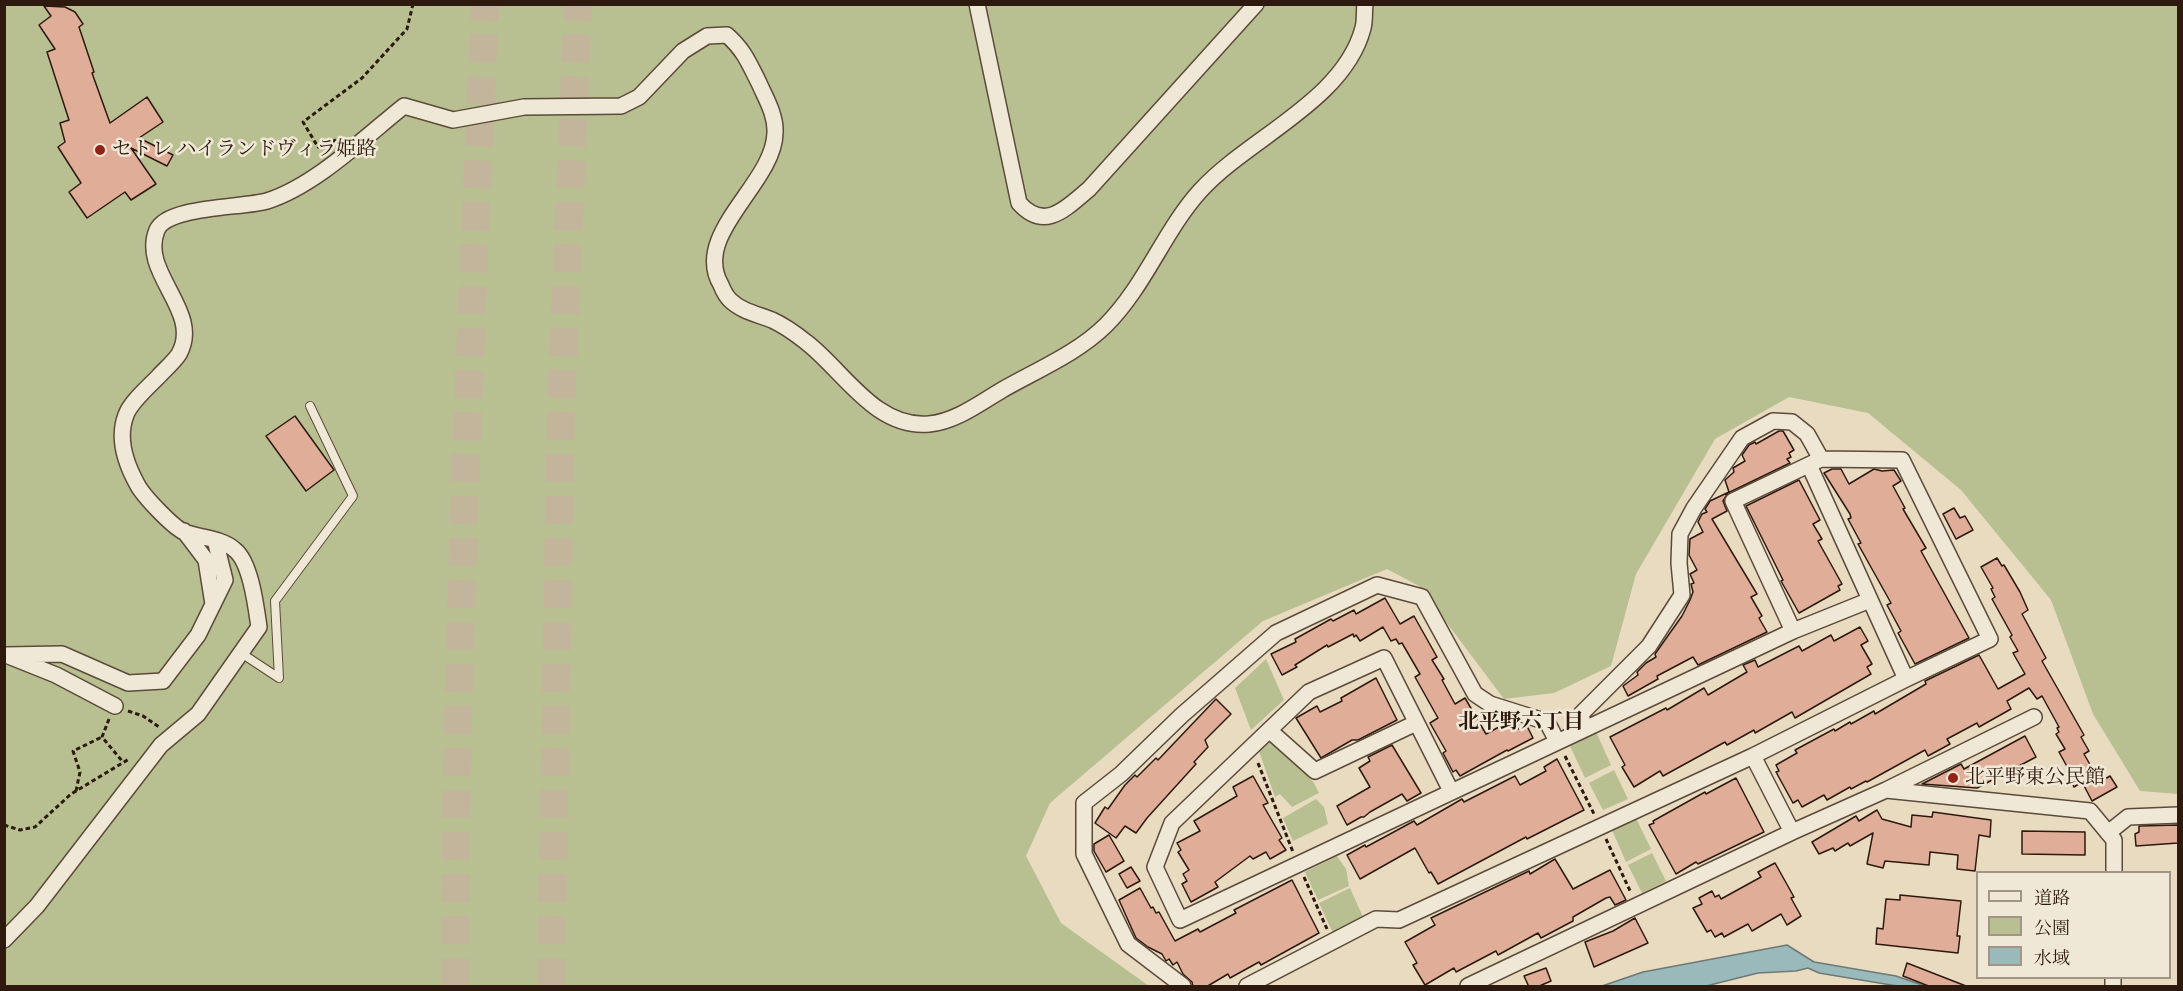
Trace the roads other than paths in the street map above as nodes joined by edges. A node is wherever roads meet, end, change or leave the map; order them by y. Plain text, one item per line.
1 (977, 4) edge
2 (1256, 4) edge
3 (1365, 4) edge
4 (310, 406) dead end
5 (1815, 462) junction
6 (184, 531) junction
7 (215, 540) junction
8 (1870, 600) junction
9 (214, 606) junction
10 (1793, 631) junction
11 (241, 653) junction
12 (1906, 679) junction
13 (115, 706) road end
14 (2034, 717) dead end
15 (1416, 723) junction
16 (1584, 728) junction
17 (1269, 730) junction
18 (1557, 741) junction
19 (1753, 756) junction
20 (1886, 790) junction
21 (1451, 791) junction
22 (2178, 815) edge
23 (1792, 832) junction
24 (2108, 833) junction
25 (2114, 871) edge
26 (4, 940) edge
27 (1183, 987) edge
28 (1247, 987) edge
29 (1468, 987) edge

1 - 2 street
3 - 6 street
4 - 11 lane
5 - 8 street
5 - 10 street
5 - 12 street
5 - 16 street
6 - 7 street
6 - 9 street
7 - 9 street
7 - 11 street
8 - 10 street
8 - 12 street
9 - 13 street
10 - 16 street
11 - 26 street
12 - 19 street
14 - 20 street
15 - 17 street
15 - 17 street
15 - 21 street
16 - 18 street
17 - 21 street
18 - 21 street
18 - 27 street
19 - 23 street
19 - 28 street
20 - 23 street
20 - 24 street
22 - 24 street
23 - 29 street
24 - 25 street

